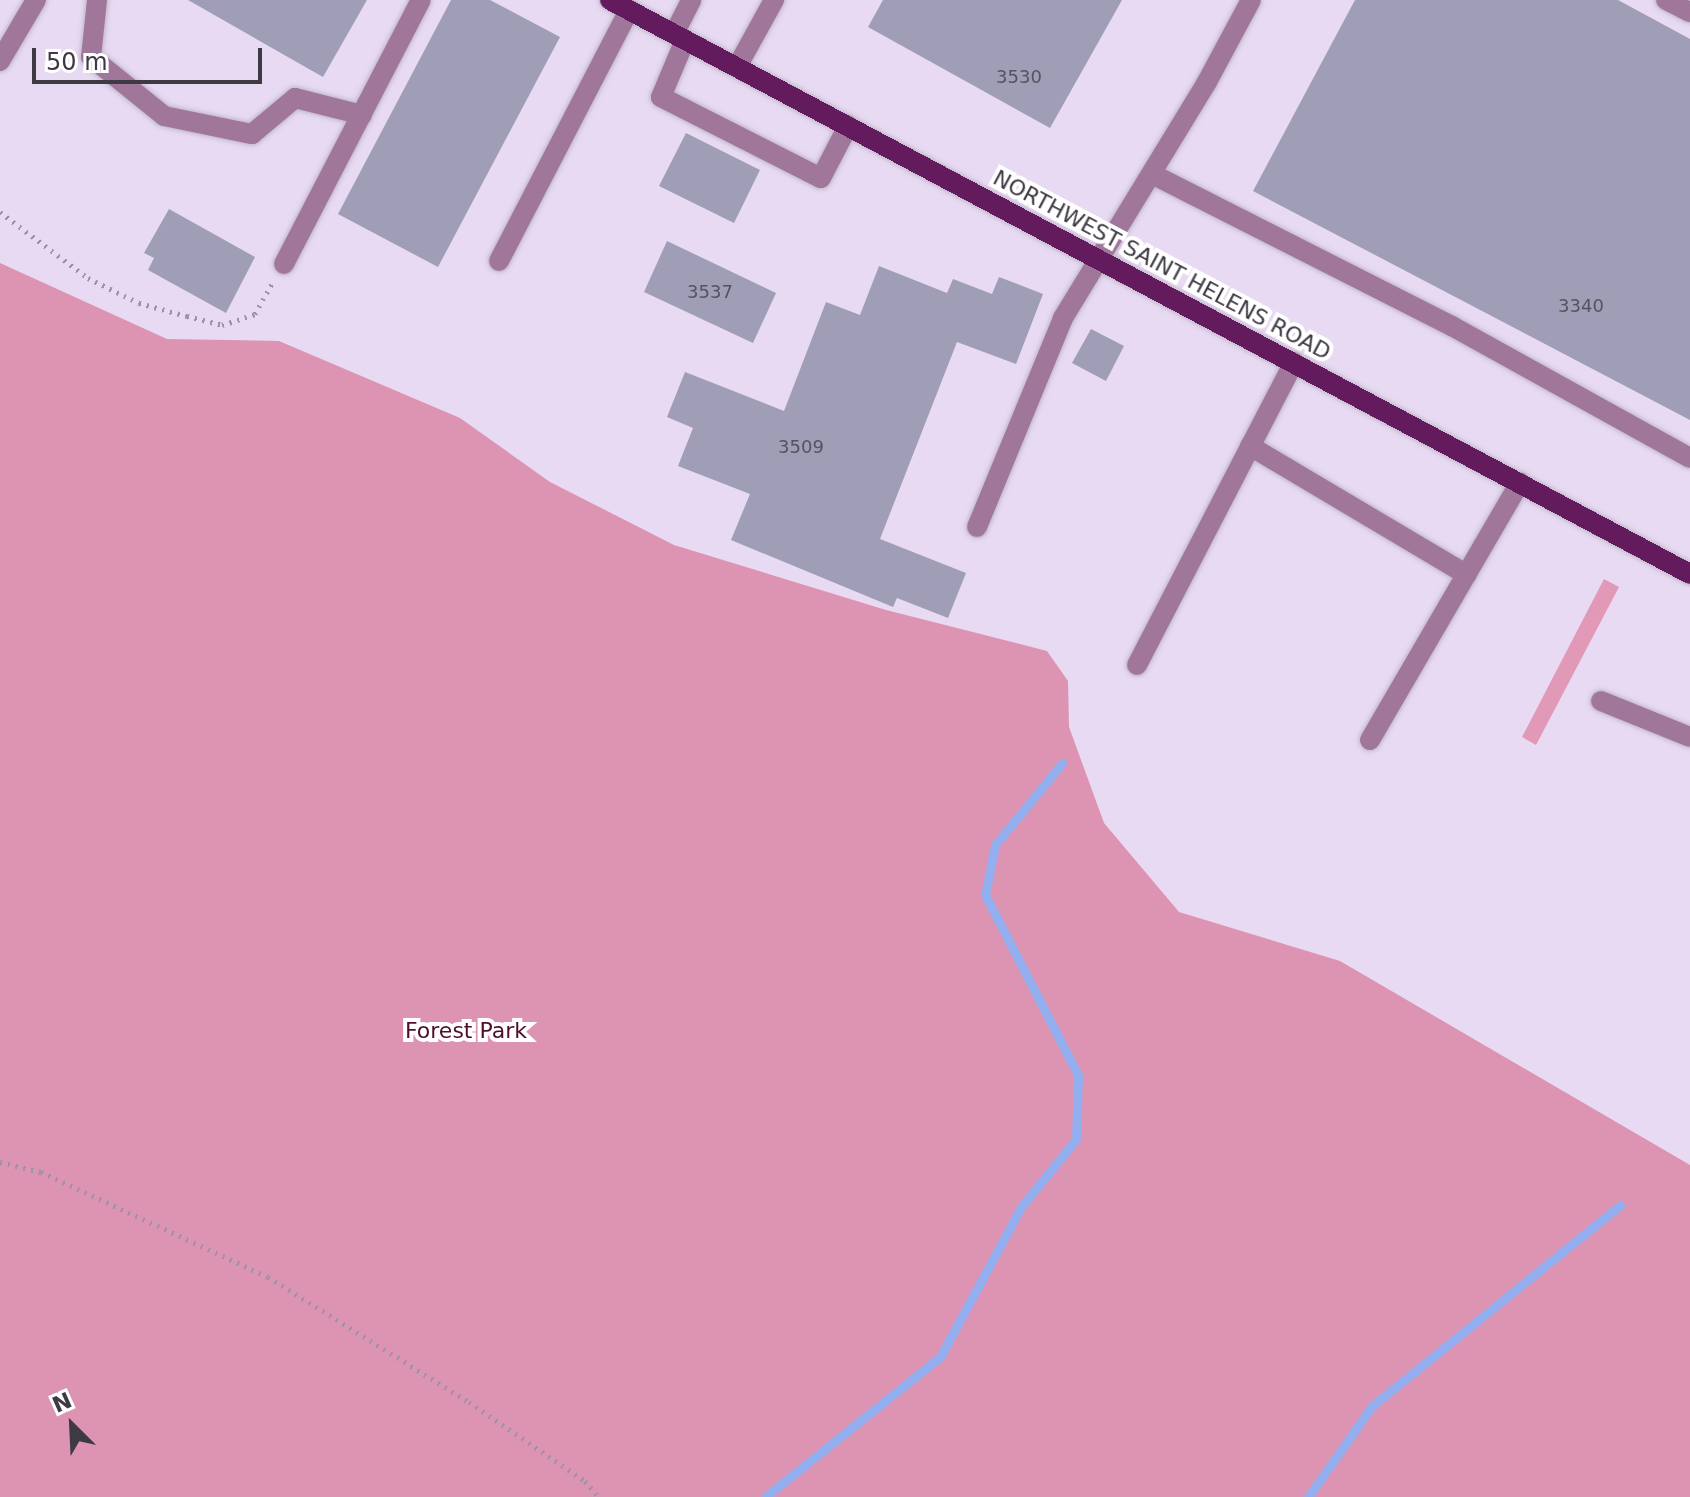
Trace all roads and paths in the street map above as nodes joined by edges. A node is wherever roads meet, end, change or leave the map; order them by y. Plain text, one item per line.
1 (36, 0) edge
2 (97, 0) edge
3 (421, 0) edge
4 (691, 0) edge
5 (774, 0) edge
6 (1251, 0) edge
7 (1666, 0) edge
8 (620, 5) edge
9 (1690, 12) edge
10 (680, 37) junction
11 (0, 61) edge
12 (737, 67) junction
13 (362, 115) junction
14 (848, 126) junction
15 (1152, 174) junction
16 (0, 212) edge
17 (1101, 260) junction
18 (499, 261) dead end
19 (284, 264) joint
20 (1294, 362) junction
21 (1250, 446) junction
22 (1690, 458) edge
23 (1520, 482) junction
24 (977, 527) dead end
25 (1690, 574) edge
26 (1467, 575) junction
27 (1137, 665) dead end
28 (1601, 701) dead end
29 (1690, 737) edge
30 (1370, 740) dead end
31 (0, 1162) edge
32 (599, 1497) edge

1 - 11 street
2 - 13 street
3 - 13 street
4 - 10 street
5 - 12 street
6 - 15 street
7 - 9 street
8 - 10 main road, NORTHWEST SAINT HELENS ROAD
8 - 18 street
10 - 12 main road, NORTHWEST SAINT HELENS ROAD
10 - 14 street
12 - 14 main road, NORTHWEST SAINT HELENS ROAD
13 - 19 street
14 - 17 main road, NORTHWEST SAINT HELENS ROAD
15 - 17 street
15 - 22 street
16 - 19 path
17 - 20 main road, NORTHWEST SAINT HELENS ROAD
17 - 24 street
20 - 21 street
20 - 23 main road, NORTHWEST SAINT HELENS ROAD
21 - 26 street
21 - 27 street
23 - 25 main road, NORTHWEST SAINT HELENS ROAD
23 - 26 street
26 - 30 street
28 - 29 street
31 - 32 path

